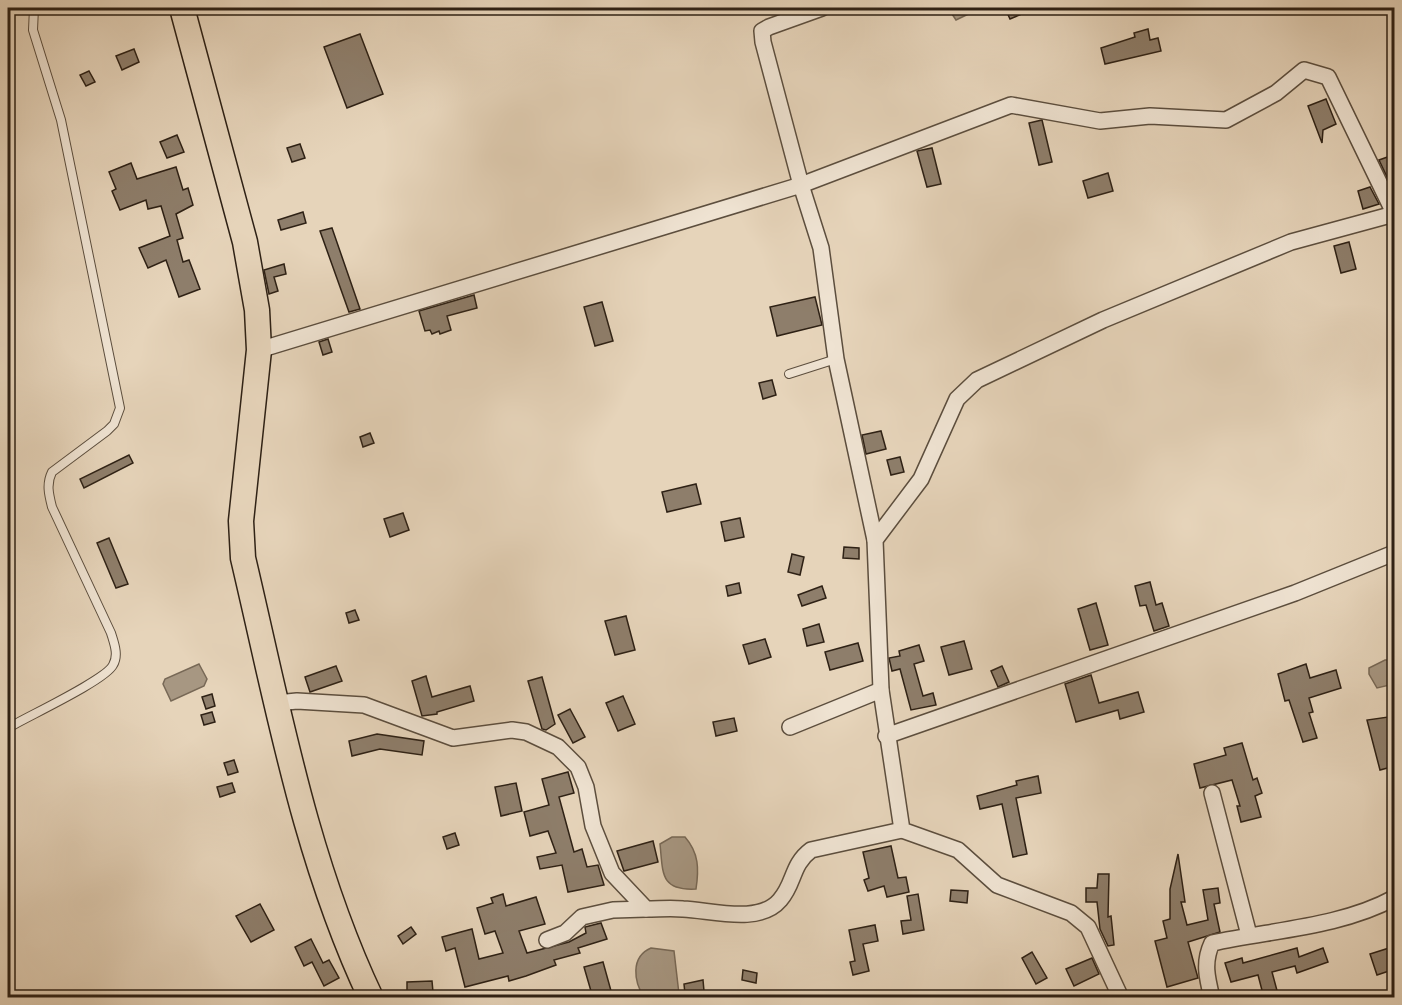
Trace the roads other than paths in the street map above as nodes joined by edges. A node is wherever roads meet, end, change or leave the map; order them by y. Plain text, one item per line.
1 (34, 8) edge
2 (182, 8) edge
3 (822, 8) edge
4 (801, 185) junction
5 (1395, 213) edge
6 (259, 350) junction
7 (836, 359) junction
8 (789, 374) dead end
9 (875, 540) junction
10 (1395, 553) edge
11 (881, 690) junction
12 (277, 703) junction
13 (790, 727) dead end
14 (8, 728) edge
15 (886, 736) junction
16 (1212, 793) dead end
17 (902, 830) junction
18 (1395, 898) edge
19 (646, 909) junction
20 (1249, 935) junction
21 (547, 940) dead end
22 (370, 998) edge
23 (1121, 998) edge
24 (1212, 998) edge

1 - 14 lane
2 - 6 highway
3 - 4 street
4 - 5 street
4 - 6 street
4 - 7 street
5 - 9 street
6 - 12 highway
7 - 8 lane
7 - 9 street
9 - 11 street
10 - 15 street
11 - 13 street
11 - 15 street
12 - 19 street
12 - 22 highway
15 - 17 street
16 - 20 street
17 - 19 street
17 - 23 street
18 - 20 street
19 - 21 street
20 - 24 street

